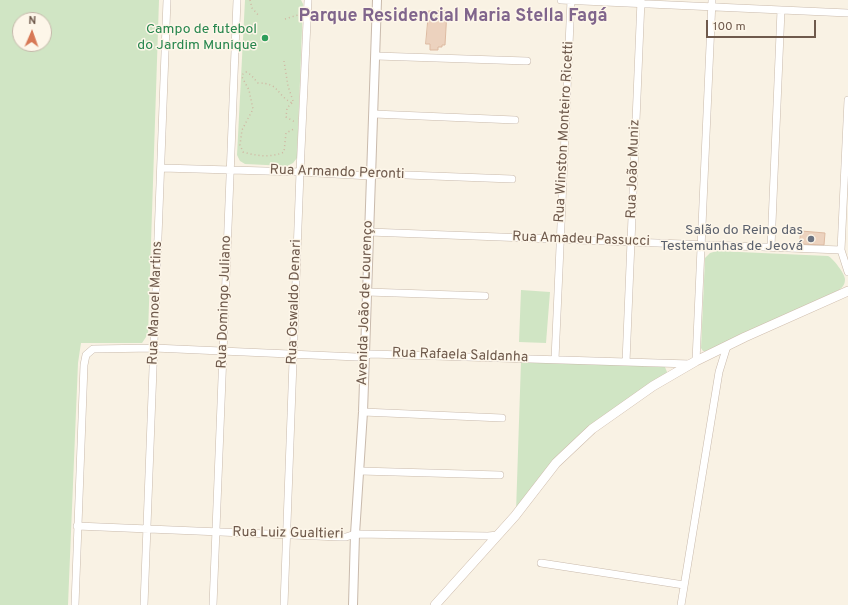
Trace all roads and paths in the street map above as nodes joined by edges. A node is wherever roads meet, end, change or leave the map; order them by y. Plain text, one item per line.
1 (167, 0) edge
2 (237, 0) edge
3 (250, 0) edge
4 (308, 0) edge
5 (377, 0) edge
6 (561, 0) edge
7 (571, 0) edge
8 (641, 1) edge
9 (712, 3) edge
10 (781, 10) junction
11 (303, 13) dead end
12 (848, 13) edge
13 (259, 16) dead end
14 (286, 19) dead end
15 (376, 56) junction
16 (526, 61) dead end
17 (284, 62) dead end
18 (848, 100) edge
19 (292, 103) junction
20 (374, 114) junction
21 (515, 120) dead end
22 (298, 123) dead end
23 (298, 128) dead end
24 (162, 168) junction
25 (230, 170) junction
26 (300, 172) junction
27 (370, 176) junction
28 (512, 179) dead end
29 (846, 216) edge
30 (369, 232) junction
31 (560, 240) junction
32 (632, 242) junction
33 (701, 245) junction
34 (771, 247) junction
35 (841, 250) junction
36 (848, 272) edge
37 (848, 291) edge
38 (367, 292) junction
39 (485, 296) dead end
40 (727, 346) junction
41 (154, 348) junction
42 (223, 351) junction
43 (293, 354) junction
44 (364, 356) junction
45 (555, 359) junction
46 (626, 362) junction
47 (694, 363) junction
48 (362, 412) junction
49 (502, 418) dead end
50 (360, 471) junction
51 (500, 475) dead end
52 (77, 526) junction
53 (146, 529) junction
54 (216, 532) junction
55 (355, 534) junction
56 (498, 535) junction
57 (286, 536) junction
58 (541, 563) dead end
59 (684, 585) junction
60 (75, 605) edge
61 (144, 605) edge
62 (213, 605) edge
63 (284, 605) edge
64 (353, 605) edge
65 (435, 605) edge
66 (681, 605) edge

1 - 24 street, Rua Manoel Martins
2 - 25 street, Rua Domingo Juliano
3 - 13 path
4 - 26 street, Rua Oswaldo Denari
5 - 15 street, Avenida João de Lourenço
6 - 7 street
7 - 8 street
7 - 31 street, Rua Winston Monteiro Ricetti
8 - 9 street
8 - 32 street, Rua João Muniz
9 - 10 street
9 - 33 street
10 - 12 street
10 - 34 street
11 - 14 path
15 - 16 street
15 - 20 street, Avenida João de Lourenço
17 - 19 path
18 - 29 street
19 - 22 path
19 - 23 path
20 - 21 street
20 - 27 street, Avenida João de Lourenço
24 - 25 street, Rua Armando Peronti
24 - 41 street, Rua Manoel Martins
25 - 26 street, Rua Armando Peronti
25 - 42 street, Rua Domingo Juliano
26 - 27 street, Rua Armando Peronti
26 - 43 street, Rua Oswaldo Denari
27 - 28 street, Rua Armando Peronti
27 - 30 street, Avenida João de Lourenço
29 - 35 street
30 - 31 street, Rua Amadeu Passucci
30 - 38 street, Avenida João de Lourenço
31 - 32 street, Rua Amadeu Passucci
31 - 45 street, Rua Winston Monteiro Ricetti
32 - 33 street, Rua Amadeu Passucci
32 - 46 street, Rua João Muniz
33 - 34 street, Rua Amadeu Passucci
33 - 47 street
34 - 35 street, Rua Amadeu Passucci
35 - 36 street
37 - 40 main road
38 - 39 street
38 - 44 street, Avenida João de Lourenço
40 - 47 main road
40 - 59 street
41 - 42 street, Rua Rafaela Saldanha
41 - 52 street, Rua Rafaela Saldanha
41 - 53 street, Rua Manoel Martins
42 - 43 street, Rua Rafaela Saldanha
42 - 54 street, Rua Domingo Juliano
43 - 44 street, Rua Rafaela Saldanha
43 - 57 street, Rua Oswaldo Denari
44 - 45 street, Rua Rafaela Saldanha
44 - 48 street, Avenida João de Lourenço
45 - 46 street, Rua Rafaela Saldanha
46 - 47 street, Rua Rafaela Saldanha
47 - 56 main road
48 - 49 street
48 - 50 street, Avenida João de Lourenço
50 - 51 street
50 - 55 street, Avenida João de Lourenço
52 - 53 street, Rua Luiz Gualtieri
52 - 60 street
53 - 54 street, Rua Luiz Gualtieri
53 - 61 street, Rua Manoel Martins
54 - 57 street, Rua Luiz Gualtieri
54 - 62 street, Rua Domingo Juliano
55 - 56 street, Rua Luiz Gualtieri
55 - 57 street, Rua Luiz Gualtieri
55 - 64 street, Avenida João de Lourenço
56 - 65 main road
57 - 63 street, Rua Oswaldo Denari
58 - 59 street
59 - 66 street

